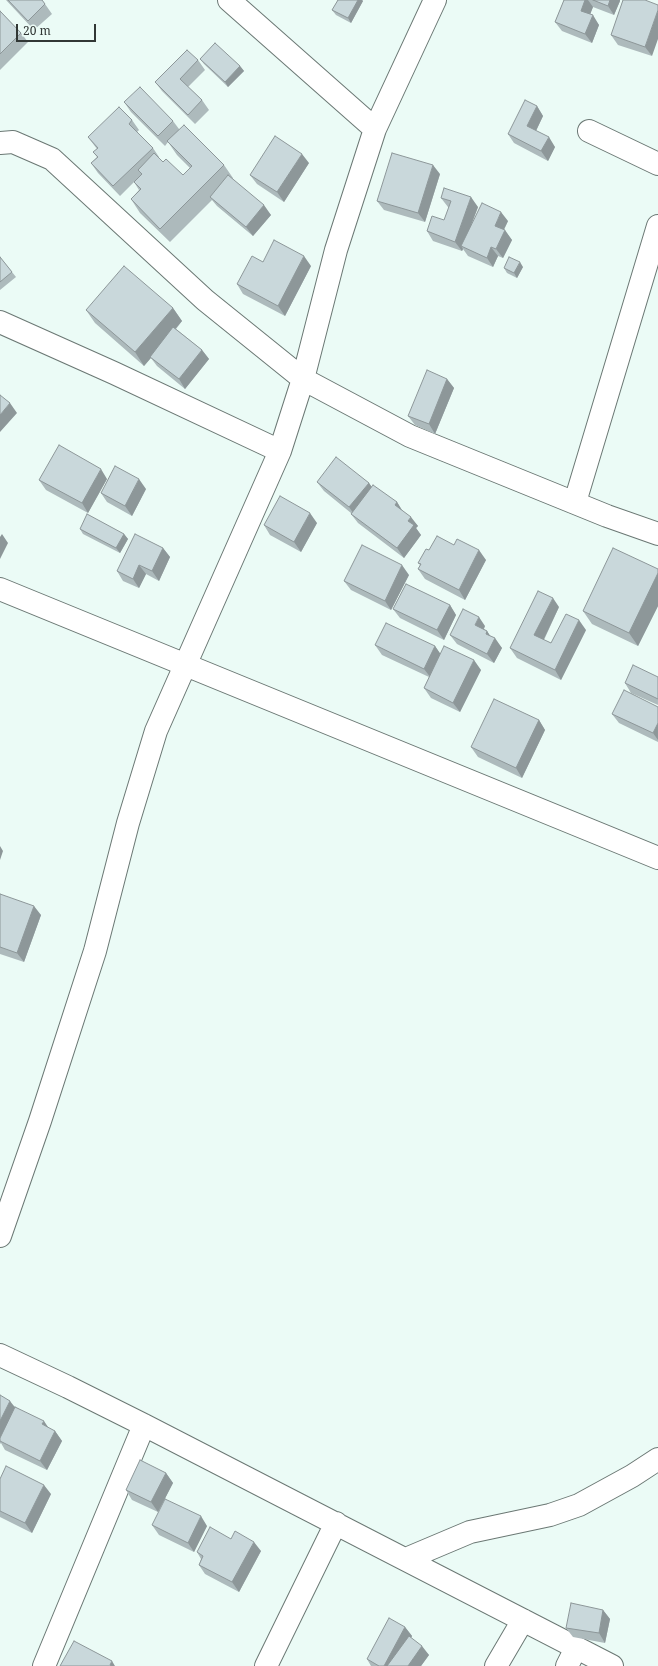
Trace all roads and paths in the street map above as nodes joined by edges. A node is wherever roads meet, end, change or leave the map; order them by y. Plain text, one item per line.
1 (229, 0) edge
2 (435, 0) edge
3 (375, 129) junction
4 (588, 131) dead end
5 (0, 143) edge
6 (658, 164) edge
7 (658, 226) edge
8 (0, 322) edge
9 (303, 379) junction
10 (280, 452) junction
11 (575, 502) junction
12 (658, 534) edge
13 (0, 589) edge
14 (185, 663) junction
15 (658, 858) edge
16 (0, 1236) edge
17 (0, 1356) edge
18 (144, 1425) junction
19 (658, 1459) edge
20 (336, 1523) junction
21 (406, 1558) junction
22 (524, 1620) junction
23 (572, 1657) edge
24 (44, 1666) edge
25 (266, 1666) edge
26 (496, 1666) edge
27 (612, 1666) edge

1 - 3 street
2 - 3 street
3 - 9 street
4 - 6 street
5 - 9 street
7 - 11 street
8 - 10 street
9 - 10 street
9 - 11 street
10 - 14 street
11 - 12 street
13 - 14 street
14 - 15 street
14 - 16 street
17 - 18 street
18 - 20 street
18 - 24 street
19 - 21 street
20 - 21 street
20 - 25 street
21 - 22 street
22 - 23 street
22 - 26 street
23 - 27 street

